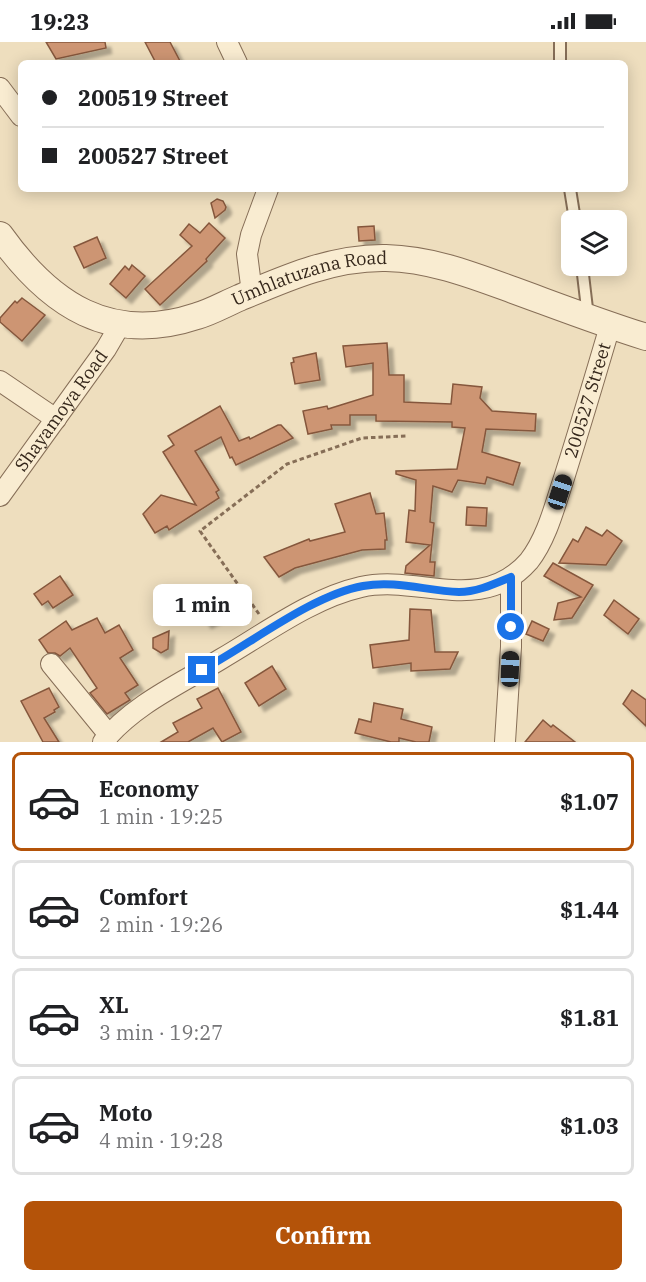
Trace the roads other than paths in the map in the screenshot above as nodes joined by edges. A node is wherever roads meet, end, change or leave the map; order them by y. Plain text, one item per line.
1 (227, 42) edge
2 (560, 42) edge
3 (236, 60) edge
4 (560, 60) edge
5 (0, 88) edge
6 (18, 112) edge
7 (267, 192) edge
8 (570, 192) edge
9 (573, 210) edge
10 (0, 235) edge
11 (585, 276) edge
12 (252, 293) junction
13 (599, 322) junction
14 (120, 325) junction
15 (646, 337) edge
16 (0, 381) edge
17 (56, 419) junction
18 (0, 496) edge
19 (511, 577) junction
20 (51, 664) dead end
21 (106, 738) edge
22 (505, 742) edge

1 - 3 street
2 - 4 lane
5 - 6 street
7 - 12 street
8 - 9 lane
10 - 14 street, Umhlatuzana Road
11 - 13 lane
12 - 13 street, Umhlatuzana Road
12 - 14 street, Umhlatuzana Road
13 - 15 street, Umhlatuzana Road
13 - 19 street, 200527 Street
14 - 17 street, Shayamoya Road
16 - 17 street
17 - 18 street, Shayamoya Road
19 - 21 street, 200527 Street
19 - 22 street
20 - 21 street

